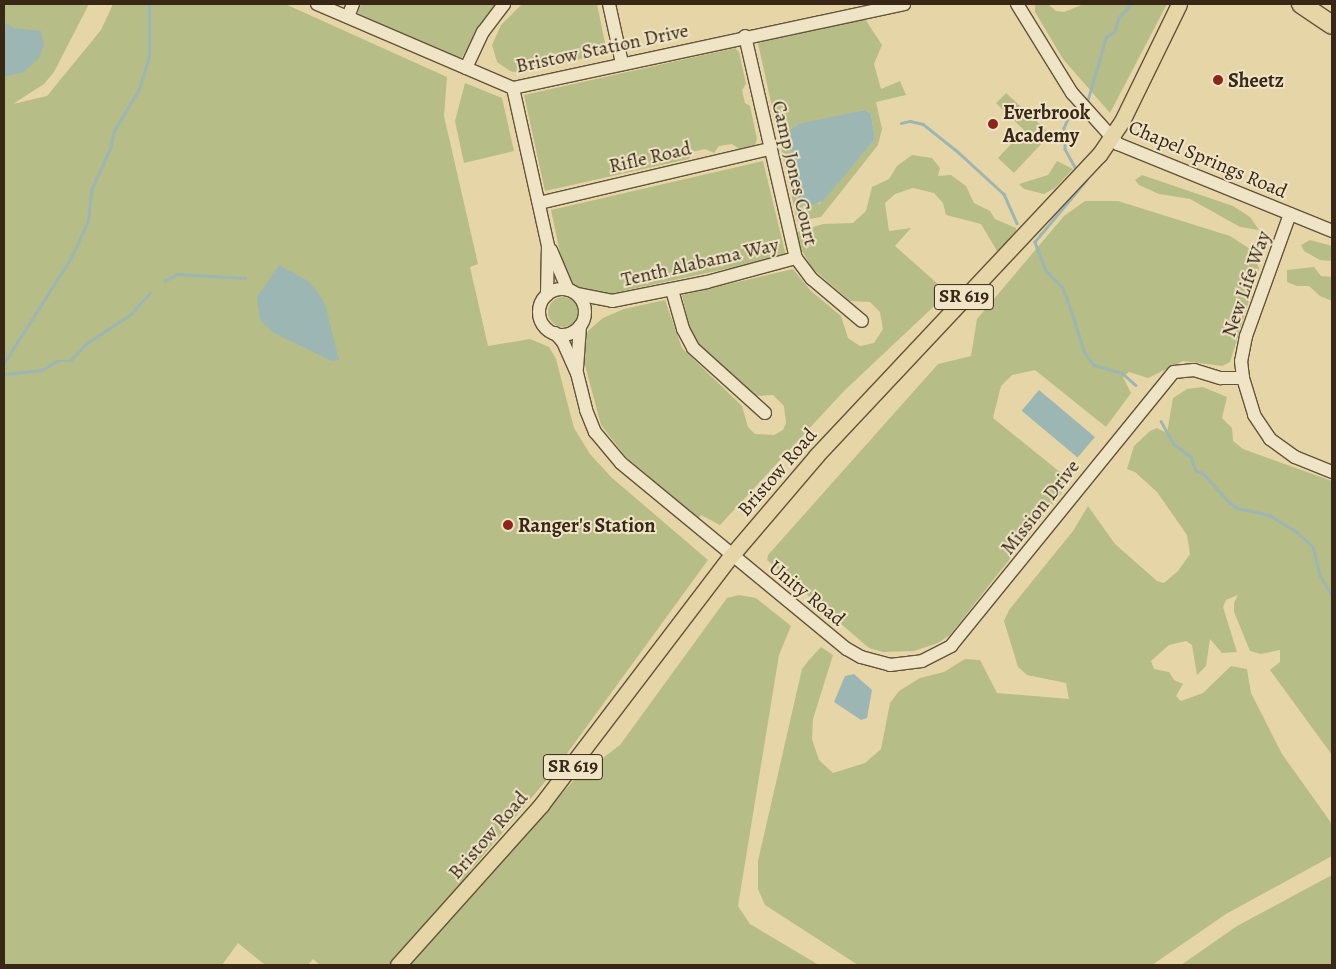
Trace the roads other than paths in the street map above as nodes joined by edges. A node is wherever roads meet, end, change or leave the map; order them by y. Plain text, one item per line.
1 (317, 4) edge
2 (353, 4) edge
3 (504, 4) edge
4 (609, 4) edge
5 (904, 4) edge
6 (1017, 4) edge
7 (1179, 4) edge
8 (1301, 4) edge
9 (885, 7) edge
10 (348, 17) junction
11 (1332, 25) edge
12 (745, 36) junction
13 (622, 63) junction
14 (466, 68) junction
15 (513, 88) junction
16 (1111, 139) junction
17 (770, 149) junction
18 (539, 203) junction
19 (1290, 214) junction
20 (1332, 231) edge
21 (548, 246) junction
22 (796, 258) junction
23 (672, 290) junction
24 (572, 292) junction
25 (547, 295) junction
26 (612, 301) junction
27 (862, 321) dead end
28 (582, 324) junction
29 (555, 333) junction
30 (577, 373) junction
31 (1243, 378) junction
32 (765, 414) dead end
33 (1332, 472) edge
34 (731, 556) junction
35 (861, 657) joint
36 (398, 965) edge

1 - 10 street, Bristow Station Drive
2 - 10 street
3 - 14 street
4 - 13 street
5 - 9 street, Bristow Station Drive
6 - 16 street, Chapel Springs Road
7 - 16 main road, Bristow Road / SR 619
8 - 11 highway
9 - 12 street, Bristow Station Drive
10 - 14 street, Bristow Station Drive
12 - 13 street, Bristow Station Drive
12 - 17 street, Camp Jones Court
13 - 15 street, Bristow Station Drive
14 - 15 street, Bristow Station Drive
15 - 18 street
16 - 19 street, Chapel Springs Road
16 - 34 main road, Bristow Road / SR 619
17 - 18 street, Rifle Road
17 - 22 street, Camp Jones Court
18 - 21 street
19 - 20 street, Chapel Springs Road
19 - 31 street, New Life Way
21 - 24 street
21 - 25 street
22 - 23 street, Tenth Alabama Way
22 - 27 street, Camp Jones Court
23 - 26 street, Tenth Alabama Way
23 - 32 street
24 - 25 street
24 - 26 street, Tenth Alabama Way
24 - 28 street
25 - 29 street
26 - 28 street, Tenth Alabama Way
28 - 29 street
28 - 30 street
29 - 30 street
30 - 34 street, Unity Road
31 - 33 street, New Life Way
31 - 35 street, Mission Drive
34 - 35 street, Unity Road
34 - 36 main road, Bristow Road / SR 619

